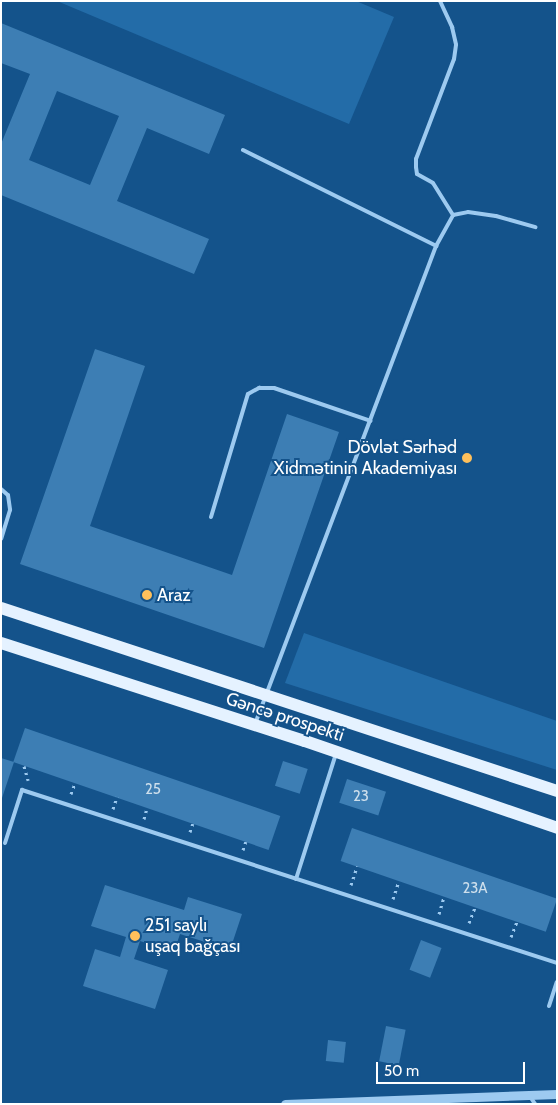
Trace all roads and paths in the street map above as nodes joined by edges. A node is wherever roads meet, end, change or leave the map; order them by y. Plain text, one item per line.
1 (440, 1) edge
2 (243, 150) dead end
3 (453, 215) junction
4 (535, 227) dead end
5 (436, 246) junction
6 (371, 421) junction
7 (1, 490) edge
8 (211, 517) dead end
9 (1, 539) edge
10 (1, 608) edge
11 (1, 643) edge
12 (264, 695) junction
13 (255, 726) junction
14 (336, 752) junction
15 (557, 792) edge
16 (557, 828) edge
17 (5, 843) dead end
18 (357, 866) dead end
19 (296, 879) junction
20 (399, 881) dead end
21 (347, 895) junction
22 (444, 896) dead end
23 (474, 906) dead end
24 (389, 909) junction
25 (435, 924) junction
26 (466, 933) junction
27 (557, 963) edge
28 (557, 982) edge
29 (549, 1006) dead end
30 (557, 1094) edge
31 (530, 1095) junction
32 (284, 1104) edge
33 (534, 1104) edge

1 - 3 lane
2 - 5 lane
3 - 4 lane
3 - 5 lane
5 - 6 lane
6 - 8 lane
6 - 12 lane
7 - 9 lane
10 - 12 main road, Gəncə prospekti
11 - 13 main road, Gəncə prospekti
12 - 13 lane
12 - 15 main road, Gəncə prospekti
13 - 14 main road, Gəncə prospekti
14 - 16 main road, Gəncə prospekti
14 - 19 lane
17 - 19 lane
18 - 21 path
19 - 21 lane
20 - 24 path
21 - 24 lane
22 - 25 path
23 - 26 path
24 - 25 lane
25 - 26 lane
26 - 27 lane
28 - 29 lane
30 - 31 street
31 - 32 street
31 - 33 lane

